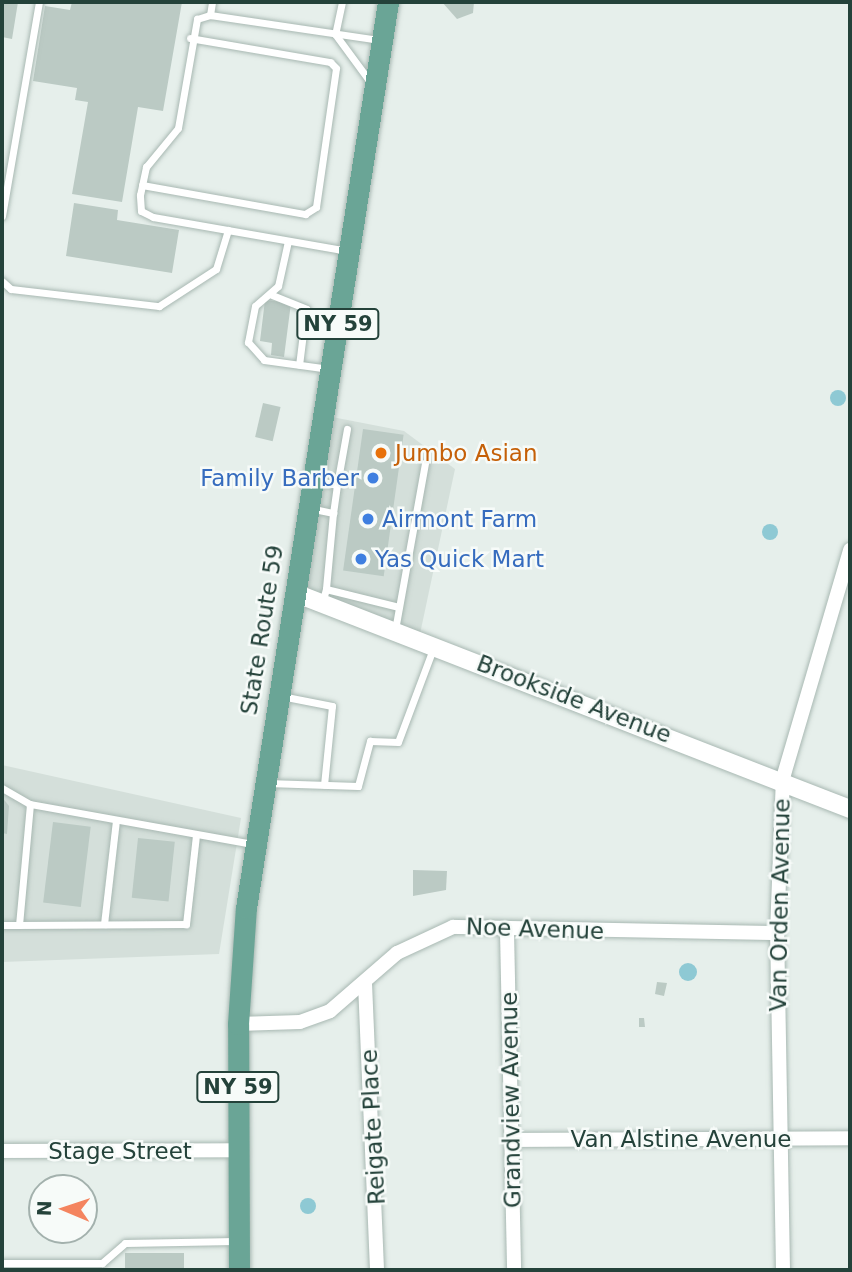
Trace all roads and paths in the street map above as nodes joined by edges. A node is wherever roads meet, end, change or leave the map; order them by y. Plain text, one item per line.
1 (39, 2) edge
2 (212, 2) edge
3 (342, 2) edge
4 (388, 2) edge
5 (210, 15) junction
6 (335, 34) junction
7 (190, 38) junction
8 (382, 40) junction
9 (374, 89) junction
10 (142, 185) junction
11 (2, 215) edge
12 (228, 230) junction
13 (288, 241) junction
14 (349, 251) junction
15 (2, 281) edge
16 (272, 295) junction
17 (299, 365) junction
18 (330, 369) junction
19 (347, 429) dead end
20 (425, 463) dead end
21 (313, 479) junction
22 (337, 485) junction
23 (309, 508) junction
24 (333, 513) junction
25 (850, 550) edge
26 (295, 593) junction
27 (324, 596) junction
28 (399, 607) junction
29 (395, 631) junction
30 (434, 646) junction
31 (278, 695) junction
32 (783, 778) junction
33 (264, 783) junction
34 (324, 785) junction
35 (2, 788) edge
36 (30, 804) junction
37 (850, 809) edge
38 (116, 821) junction
39 (196, 835) junction
40 (254, 844) junction
41 (104, 924) junction
42 (2, 925) edge
43 (19, 925) junction
44 (507, 931) junction
45 (777, 933) junction
46 (365, 983) junction
47 (238, 1024) junction
48 (778, 1138) junction
49 (850, 1138) edge
50 (512, 1140) junction
51 (238, 1150) junction
52 (2, 1152) edge
53 (239, 1241) junction
54 (2, 1263) edge
55 (239, 1270) edge
56 (377, 1270) edge
57 (514, 1270) edge
58 (783, 1270) edge

1 - 11 lane
2 - 5 lane
3 - 6 lane
4 - 8 main road, State Route 59 / NY 59
5 - 6 lane
5 - 7 lane
6 - 8 lane
6 - 9 lane
7 - 10 lane
7 - 10 lane
8 - 9 main road, State Route 59 / NY 59
9 - 14 main road, State Route 59 / NY 59
10 - 12 lane
12 - 13 lane
12 - 15 lane
13 - 14 lane
13 - 16 lane
14 - 18 main road, State Route 59 / NY 59
16 - 17 lane
16 - 17 lane
17 - 18 lane
18 - 21 main road, State Route 59 / NY 59
19 - 22 lane
20 - 28 lane
21 - 22 lane
21 - 23 main road, State Route 59 / NY 59
22 - 24 lane
23 - 24 lane
23 - 26 main road, State Route 59 / NY 59
24 - 27 lane
25 - 32 street, Van Orden Avenue
26 - 27 street, Brookside Avenue
26 - 31 main road, State Route 59 / NY 59
27 - 28 lane
27 - 29 street, Brookside Avenue
28 - 29 lane
29 - 30 street, Brookside Avenue
30 - 32 street, Brookside Avenue
30 - 34 lane
31 - 33 main road, State Route 59 / NY 59
31 - 34 lane
32 - 37 street, Brookside Avenue
32 - 45 street, Van Orden Avenue
33 - 34 lane
33 - 40 main road, State Route 59 / NY 59
35 - 36 lane
36 - 38 lane
36 - 43 lane
38 - 39 lane
38 - 41 lane
39 - 40 lane
39 - 41 lane
40 - 47 main road, State Route 59 / NY 59
41 - 43 lane
42 - 43 lane
44 - 45 street, Noe Avenue
44 - 46 street, Noe Avenue
44 - 50 street, Grandview Avenue
45 - 48 street, Van Orden Avenue
46 - 47 street, Noe Avenue
46 - 56 street, Reigate Place
47 - 51 main road, State Route 59 / NY 59
48 - 49 street, Van Alstine Avenue
48 - 50 street, Van Alstine Avenue
48 - 58 street, Van Orden Avenue
50 - 57 street, Grandview Avenue
51 - 52 street, Stage Street
51 - 53 main road, State Route 59 / NY 59
53 - 54 lane
53 - 55 main road, State Route 59 / NY 59

